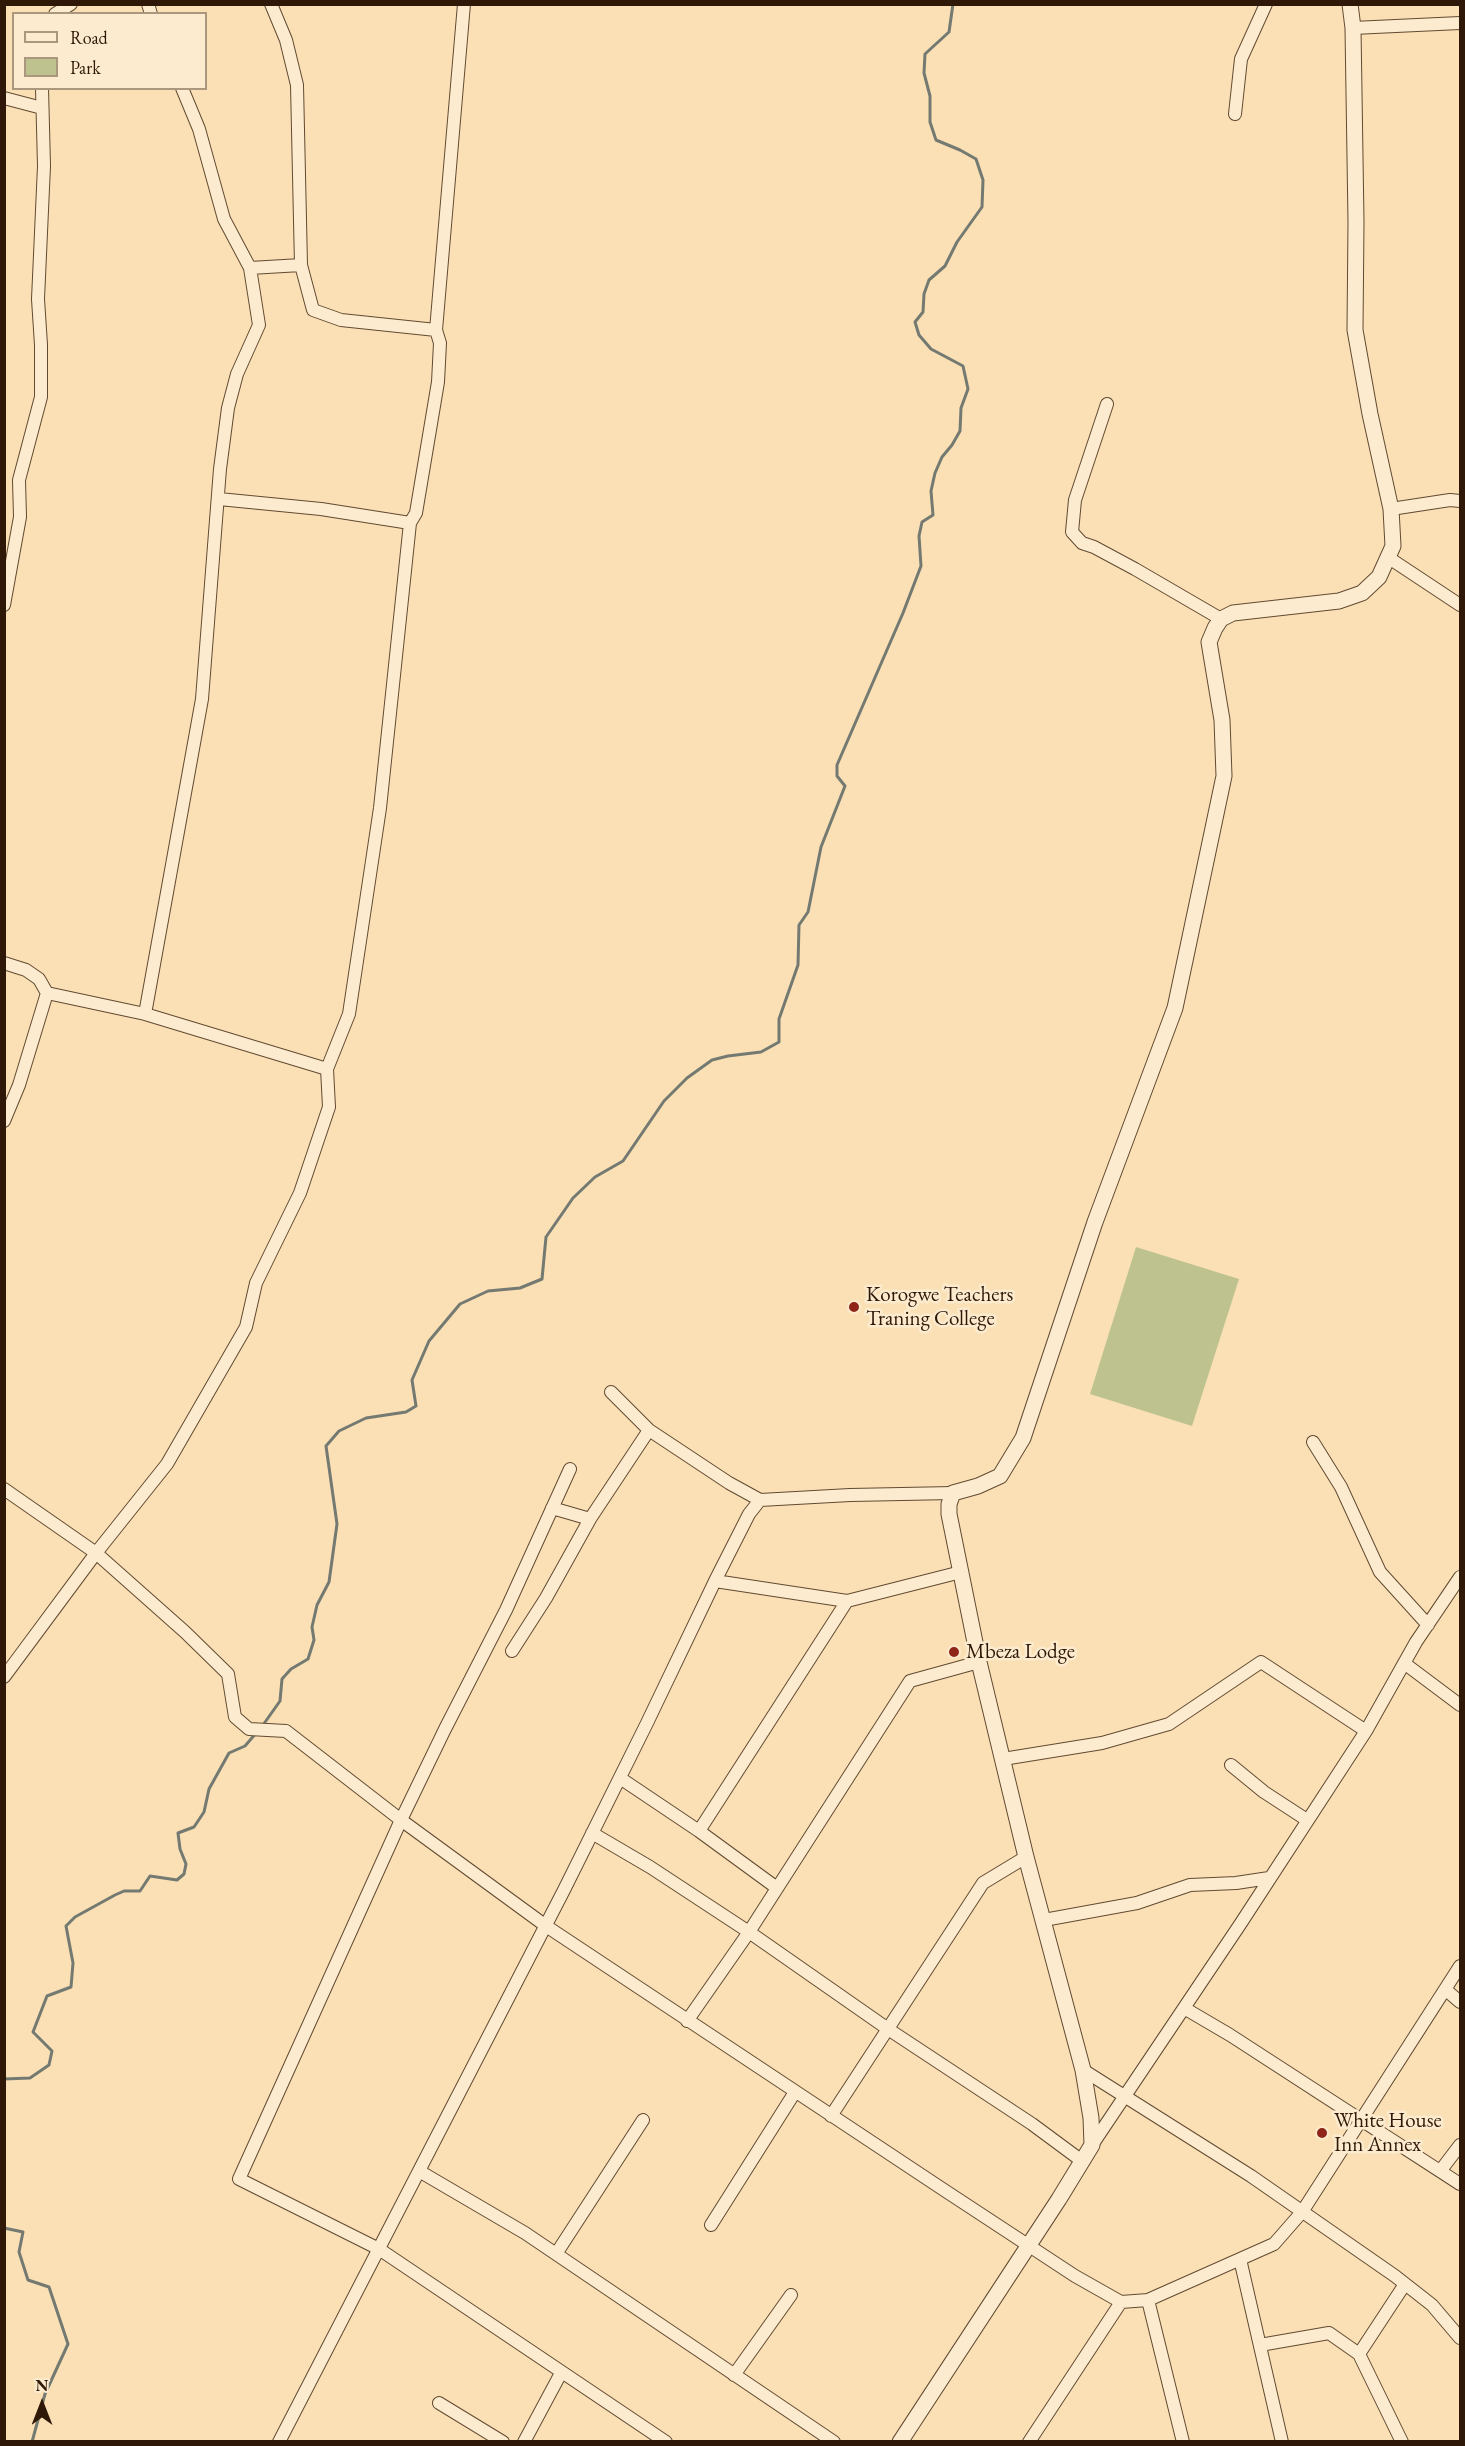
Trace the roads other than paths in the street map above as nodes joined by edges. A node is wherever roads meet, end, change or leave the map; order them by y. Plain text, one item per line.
1 (71, 4) edge
2 (271, 4) edge
3 (464, 4) edge
4 (1266, 4) edge
5 (1350, 4) edge
6 (58, 12) edge
7 (1461, 23) edge
8 (1353, 28) junction
9 (42, 90) edge
10 (183, 90) edge
11 (4, 98) edge
12 (42, 108) junction
13 (1235, 114) dead end
14 (301, 265) junction
15 (250, 268) junction
16 (436, 330) junction
17 (1107, 404) dead end
18 (219, 499) junction
19 (1461, 501) edge
20 (1391, 508) junction
21 (410, 523) junction
22 (1389, 558) junction
23 (4, 605) edge
24 (1461, 605) edge
25 (1221, 619) junction
26 (4, 963) edge
27 (47, 993) junction
28 (145, 1014) junction
29 (327, 1069) junction
30 (4, 1121) edge
31 (611, 1392) dead end
32 (649, 1430) junction
33 (1313, 1442) dead end
34 (570, 1469) dead end
35 (4, 1489) edge
36 (953, 1493) junction
37 (760, 1500) junction
38 (552, 1508) junction
39 (590, 1519) junction
40 (96, 1553) junction
41 (961, 1572) junction
42 (1461, 1577) edge
43 (715, 1581) junction
44 (847, 1601) junction
45 (1428, 1625) junction
46 (512, 1651) dead end
47 (979, 1662) junction
48 (1404, 1663) junction
49 (4, 1677) edge
50 (1461, 1705) edge
51 (1366, 1731) junction
52 (1002, 1759) junction
53 (1231, 1765) dead end
54 (620, 1778) junction
55 (401, 1820) junction
56 (1308, 1820) junction
57 (699, 1831) junction
58 (592, 1833) junction
59 (1026, 1857) junction
60 (1269, 1878) junction
61 (777, 1888) junction
62 (1044, 1920) junction
63 (546, 1926) junction
64 (749, 1932) junction
65 (1461, 1966) edge
66 (1446, 1990) junction
67 (1461, 2001) edge
68 (1184, 2008) junction
69 (687, 2021) junction
70 (888, 2029) junction
71 (1083, 2070) junction
72 (795, 2092) junction
73 (1125, 2096) junction
74 (831, 2116) junction
75 (643, 2120) dead end
76 (1361, 2120) junction
77 (1092, 2145) junction
78 (1461, 2145) edge
79 (1082, 2161) junction
80 (1441, 2170) junction
81 (419, 2171) junction
82 (1461, 2184) edge
83 (1302, 2212) junction
84 (711, 2225) dead end
85 (1029, 2244) junction
86 (379, 2249) junction
87 (556, 2254) junction
88 (1240, 2259) junction
89 (1405, 2284) junction
90 (791, 2295) dead end
91 (1148, 2300) junction
92 (1122, 2302) junction
93 (1461, 2338) edge
94 (1260, 2345) junction
95 (1359, 2354) junction
96 (561, 2373) junction
97 (734, 2375) junction
98 (439, 2403) dead end
99 (285, 2439) edge
100 (503, 2442) edge
101 (524, 2442) edge
102 (666, 2442) edge
103 (834, 2442) edge
104 (900, 2442) edge
105 (1029, 2442) edge
106 (1183, 2442) edge
107 (1282, 2442) edge
108 (1401, 2442) edge

1 - 6 street
2 - 14 street
3 - 16 street
4 - 13 street
5 - 8 street
7 - 8 street
8 - 20 street
9 - 12 street
10 - 15 street
11 - 12 street
12 - 23 street
14 - 15 street
14 - 16 street
15 - 18 street
16 - 21 street
17 - 25 street
18 - 21 street
18 - 28 street
19 - 20 street
20 - 22 street
21 - 29 street
22 - 24 street
22 - 25 street
25 - 36 street
26 - 27 street
27 - 28 street
27 - 30 street
28 - 29 street
29 - 40 street
31 - 32 street
32 - 37 street
32 - 39 street
33 - 45 street
34 - 38 street
35 - 40 street
36 - 37 street
36 - 41 street
37 - 43 street
38 - 39 street
38 - 55 street
39 - 46 street
40 - 49 street
40 - 55 street
41 - 44 street
41 - 47 street
42 - 45 street
43 - 44 street
43 - 54 street
44 - 57 street
45 - 48 street
47 - 52 street
47 - 61 street
48 - 50 street
48 - 51 street
51 - 52 street
51 - 56 street
52 - 59 street
53 - 56 street
54 - 57 street
54 - 58 street
55 - 63 street
55 - 86 street
56 - 60 street
57 - 61 street
58 - 63 street
58 - 64 street
59 - 62 street
59 - 70 street
60 - 62 street
60 - 68 street
61 - 64 street
62 - 71 street
63 - 69 street
63 - 81 street
64 - 69 street
64 - 70 street
65 - 66 street
66 - 67 street
66 - 76 street
68 - 73 street
68 - 76 street
69 - 72 street
70 - 74 street
70 - 79 street
71 - 73 street
71 - 77 street
72 - 74 street
72 - 84 street
73 - 77 street
73 - 83 street
74 - 85 street
75 - 87 street
76 - 80 street
76 - 83 street
77 - 79 street
78 - 80 street
79 - 85 street
80 - 82 street
81 - 86 street
81 - 87 street
83 - 88 street
83 - 89 street
85 - 92 street
85 - 104 street
86 - 96 street
86 - 99 street
87 - 97 street
88 - 91 street
88 - 94 street
89 - 93 street
89 - 95 street
90 - 97 street
91 - 92 street
91 - 106 street
92 - 105 street
94 - 95 street
94 - 107 street
95 - 108 street
96 - 101 street
96 - 102 street
97 - 103 street
98 - 100 street

